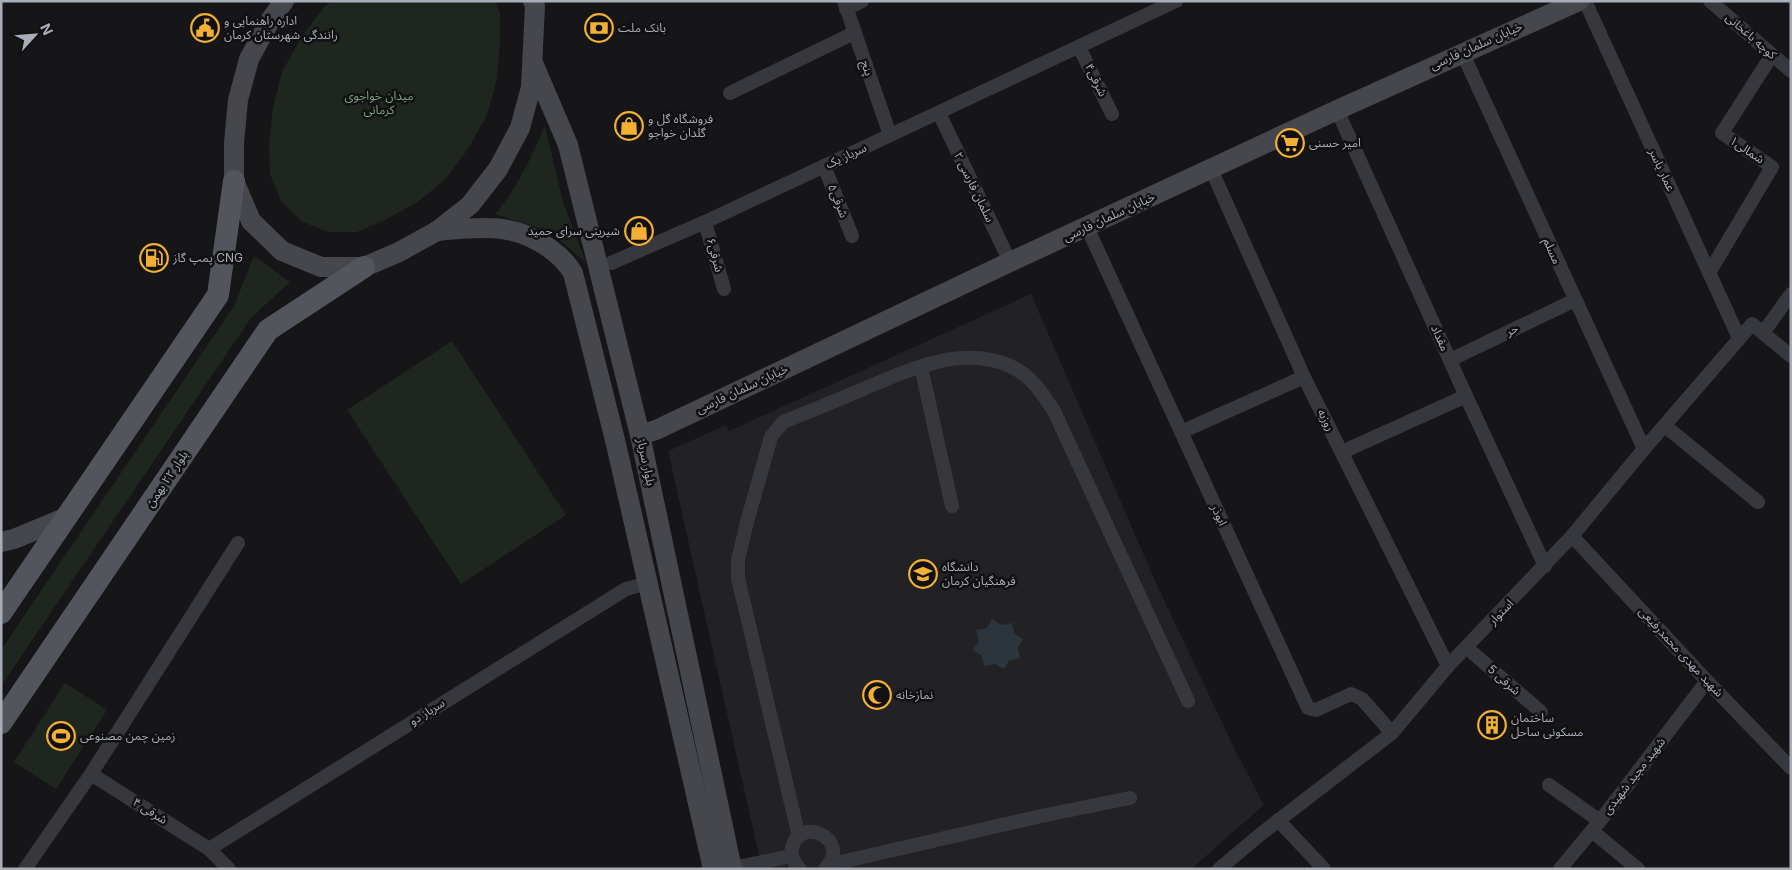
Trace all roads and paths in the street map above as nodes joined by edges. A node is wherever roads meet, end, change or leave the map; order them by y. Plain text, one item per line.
1 (284, 1) edge
2 (533, 1) edge
3 (549, 1) edge
4 (862, 1) edge
5 (1176, 1) edge
6 (1579, 1) edge
7 (1585, 1) edge
8 (1710, 1) edge
9 (845, 5) edge
10 (271, 10) edge
11 (854, 33) junction
12 (1079, 47) junction
13 (1462, 52) junction
14 (534, 54) junction
15 (1772, 55) junction
16 (1791, 70) edge
17 (730, 93) dead end
18 (1337, 110) junction
19 (938, 113) junction
20 (1112, 114) dead end
21 (890, 135) junction
22 (824, 166) junction
23 (1211, 169) junction
24 (234, 181) junction
25 (705, 222) junction
26 (1087, 227) junction
27 (437, 231) junction
28 (852, 236) dead end
29 (1010, 262) junction
30 (611, 263) dead end
31 (364, 267) junction
32 (1709, 273) junction
33 (724, 289) dead end
34 (1791, 294) edge
35 (1575, 300) junction
36 (1764, 333) junction
37 (1739, 338) junction
38 (1791, 356) edge
39 (1450, 360) junction
40 (921, 367) junction
41 (1304, 377) junction
42 (1466, 396) junction
43 (1665, 426) junction
44 (1181, 432) junction
45 (640, 435) junction
46 (1644, 449) junction
47 (1342, 452) junction
48 (1758, 502) dead end
49 (952, 506) dead end
50 (67, 516) junction
51 (1572, 536) junction
52 (1, 542) edge
53 (238, 543) dead end
54 (1545, 566) junction
55 (648, 583) junction
56 (1, 613) edge
57 (1467, 648) junction
58 (1448, 666) junction
59 (1707, 682) junction
60 (1188, 702) dead end
61 (1541, 712) dead end
62 (1, 723) edge
63 (1392, 733) junction
64 (1791, 768) edge
65 (91, 774) junction
66 (1549, 785) dead end
67 (1130, 798) dead end
68 (1278, 820) junction
69 (1596, 826) junction
70 (799, 836) junction
71 (209, 849) junction
72 (792, 856) junction
73 (826, 867) edge
74 (25, 869) edge
75 (229, 869) edge
76 (726, 869) edge
77 (800, 869) edge
78 (1219, 869) edge
79 (1324, 869) edge
80 (1560, 869) edge
81 (1638, 869) edge

1 - 10 main road
2 - 14 main road
3 - 14 main road
4 - 9 street
5 - 12 street, سرباز یک
6 - 13 main road, خیابان سلمان فارسی
7 - 32 street, عمار یاسر
8 - 15 street, کوچه باغخانی
9 - 11 street, پنج
10 - 24 main road
11 - 17 street
11 - 21 street, پنج
12 - 19 street, سرباز یک
12 - 20 street, شرقی۴
13 - 18 main road, خیابان سلمان فارسی
13 - 35 street, مسلم
14 - 27 main road
14 - 45 main road, بلوار سرباز
15 - 16 street, کوچه باغخانی
15 - 32 street, شمالی۱
18 - 23 main road, خیابان سلمان فارسی
18 - 39 street, مقداد
19 - 21 street, سرباز یک
19 - 29 street, سلمان فارسى ٢
21 - 22 street, سرباز یک
22 - 25 street, سرباز یک
22 - 28 street, شرقی۵
23 - 26 main road, خیابان سلمان فارسی
23 - 41 street, روزبه
24 - 31 main road
24 - 50 main road
25 - 30 street, سرباز یک
25 - 33 street, شرقی۶
26 - 29 main road, خیابان سلمان فارسی
26 - 44 street, ابوذر
27 - 31 main road
27 - 55 main road, بلوار سرباز
29 - 45 main road, خیابان سلمان فارسی
31 - 62 main road, بلوار ۲۲ بهمن
32 - 37 street, عمار یاسر
34 - 36 street
35 - 39 street, حر
35 - 46 street, مسلم
36 - 37 street, استوار
36 - 38 street
37 - 43 street, استوار
39 - 42 street, مقداد
40 - 49 street
40 - 60 street
40 - 70 street
41 - 44 street
41 - 47 street, روزبه
42 - 47 street
42 - 54 street, مقداد
43 - 46 street, استوار
43 - 48 street
44 - 63 street, ابوذر
45 - 76 main road, بلوار سرباز
46 - 51 street, استوار
47 - 58 street, روزبه
50 - 52 main road
50 - 56 main road
51 - 54 street, استوار
51 - 59 street, شهید مهدی محمدرفیعی
53 - 65 street
54 - 57 street, استوار
55 - 71 street, سرباز دو
55 - 76 main road, بلوار سرباز
57 - 58 street, استوار
57 - 61 street, شرقی 5
58 - 63 street, استوار
59 - 64 street, شهید مهدی محمدرفیعی
59 - 69 street, شهید مجید شهیدی
63 - 68 street, استوار
65 - 71 street, شرقی ۴
65 - 74 street
66 - 69 street
67 - 73 street
68 - 78 street, استوار
68 - 79 street
69 - 80 street, شهید مجید شهیدی
69 - 81 street
70 - 72 street
70 - 73 street
71 - 75 street, شرقی ۴
72 - 76 street
72 - 77 street

